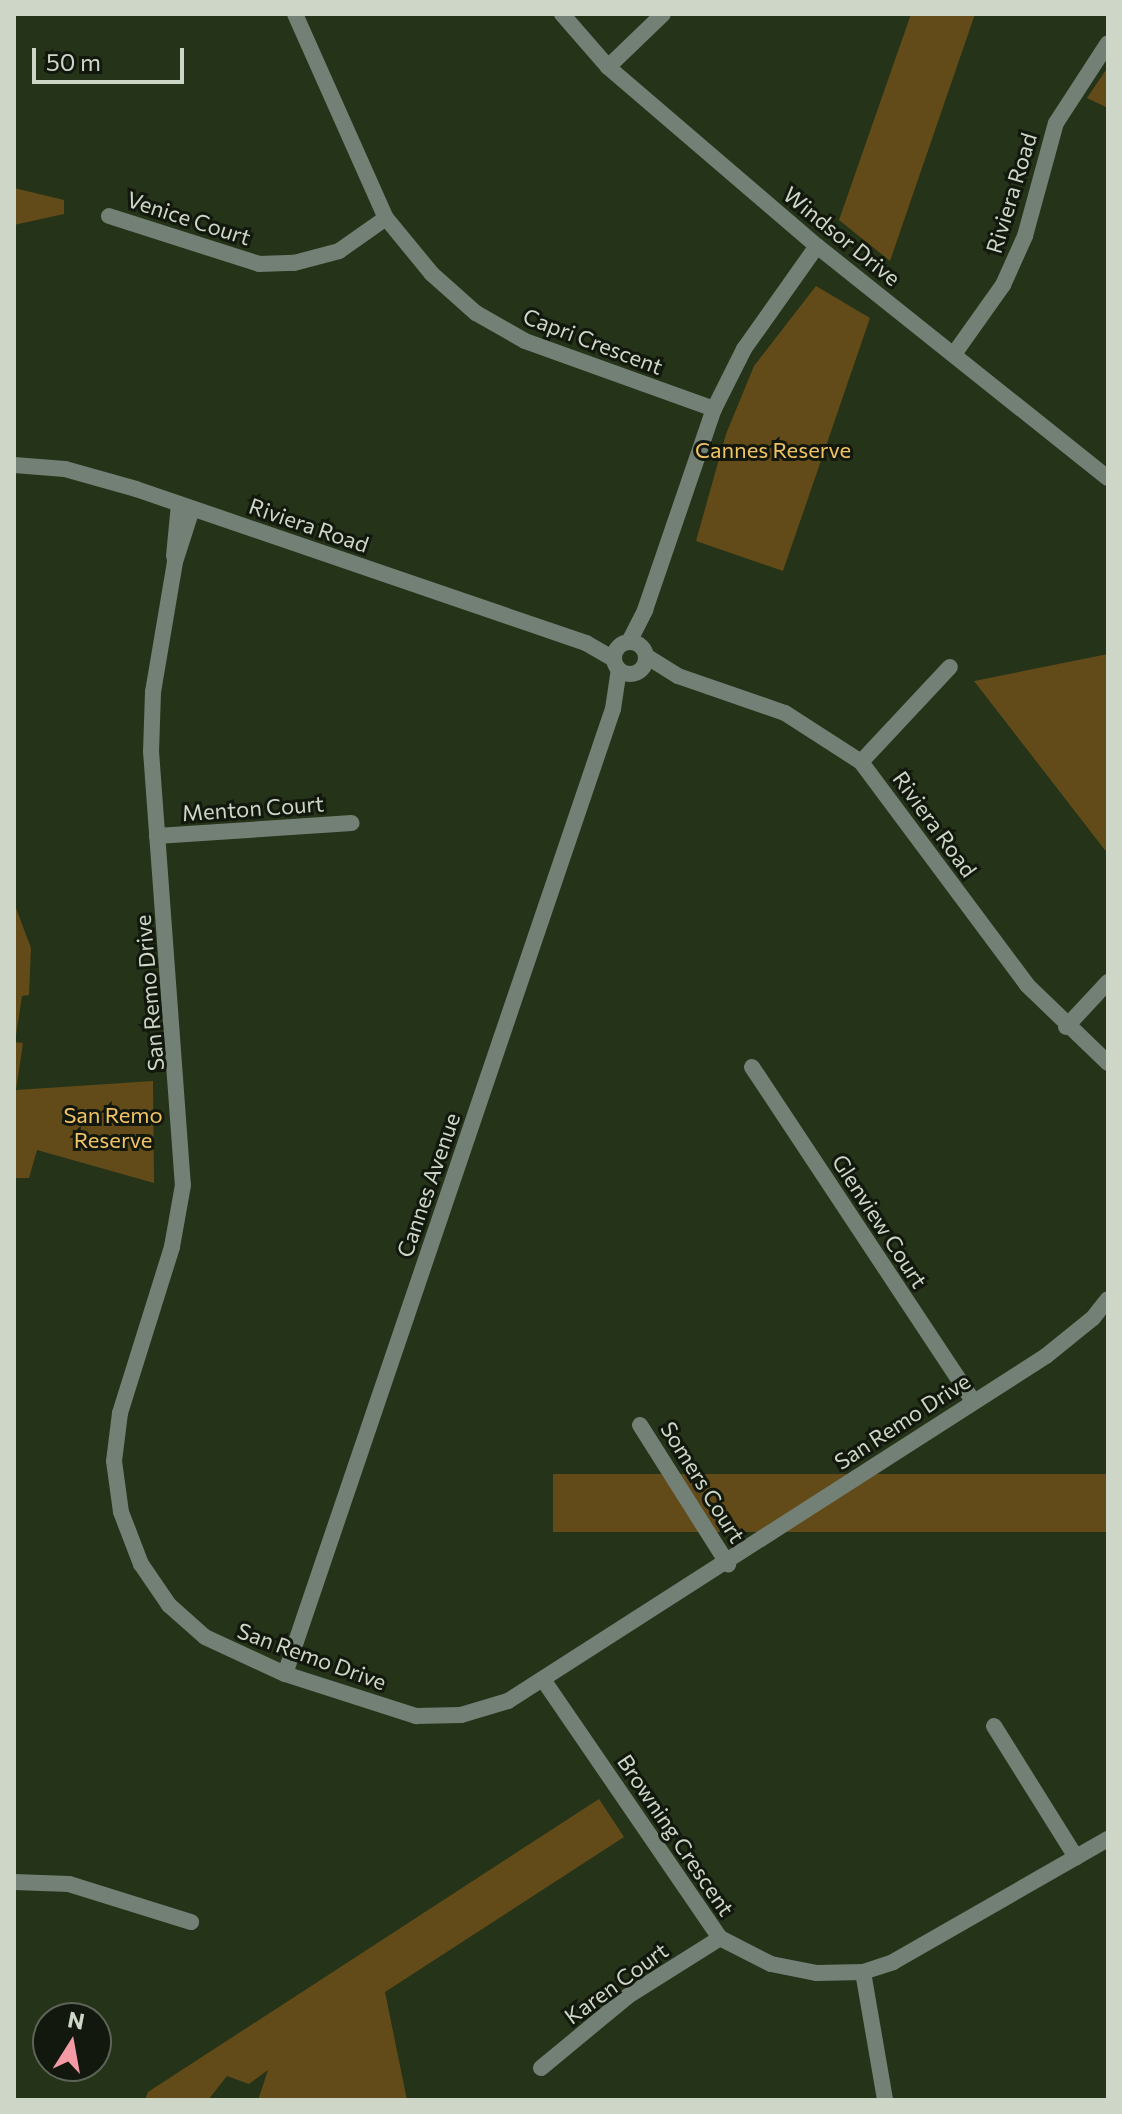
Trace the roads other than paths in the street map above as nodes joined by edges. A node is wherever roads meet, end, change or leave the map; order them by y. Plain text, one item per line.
1 (295, 14) edge
2 (562, 14) edge
3 (663, 14) edge
4 (1108, 43) edge
5 (608, 67) junction
6 (109, 216) dead end
7 (386, 218) junction
8 (817, 246) junction
9 (954, 354) junction
10 (714, 409) junction
11 (14, 465) edge
12 (1108, 478) edge
13 (186, 506) junction
14 (631, 658) junction
15 (950, 667) dead end
16 (861, 762) junction
17 (352, 823) dead end
18 (157, 836) junction
19 (1108, 982) edge
20 (1066, 1027) junction
21 (1108, 1063) edge
22 (752, 1067) dead end
23 (1108, 1299) edge
24 (972, 1400) junction
25 (640, 1425) dead end
26 (728, 1564) junction
27 (285, 1674) junction
28 (544, 1681) junction
29 (994, 1726) dead end
30 (1108, 1839) edge
31 (1076, 1857) junction
32 (14, 1882) edge
33 (191, 1922) dead end
34 (720, 1938) junction
35 (863, 1972) junction
36 (541, 2068) dead end
37 (885, 2100) edge

1 - 7 street, Capri Crescent
2 - 5 street, Windsor Drive
3 - 5 street
4 - 9 street, Riviera Road
5 - 8 street, Windsor Drive
6 - 7 street, Venice Court
7 - 10 street, Capri Crescent
8 - 9 street, Windsor Drive
8 - 10 street, Cannes Avenue
9 - 12 street, Windsor Drive
10 - 14 street, Cannes Avenue
11 - 13 street, Riviera Road
13 - 14 street, Riviera Road
13 - 18 street, San Remo Drive
14 - 16 street, Riviera Road
14 - 27 street, Cannes Avenue
15 - 16 street
16 - 20 street, Riviera Road
17 - 18 street, Menton Court
18 - 27 street, San Remo Drive
19 - 20 street
20 - 21 street, Riviera Road
22 - 24 street, Glenview Court
23 - 24 street, San Remo Drive
24 - 26 street, San Remo Drive
25 - 26 street, Somers Court
26 - 28 street, San Remo Drive
27 - 28 street, San Remo Drive
28 - 34 street, Browning Crescent
29 - 31 street
30 - 31 street, Browning Crescent
31 - 35 street, Browning Crescent
32 - 33 street
34 - 35 street, Browning Crescent
34 - 36 street, Karen Court
35 - 37 street

